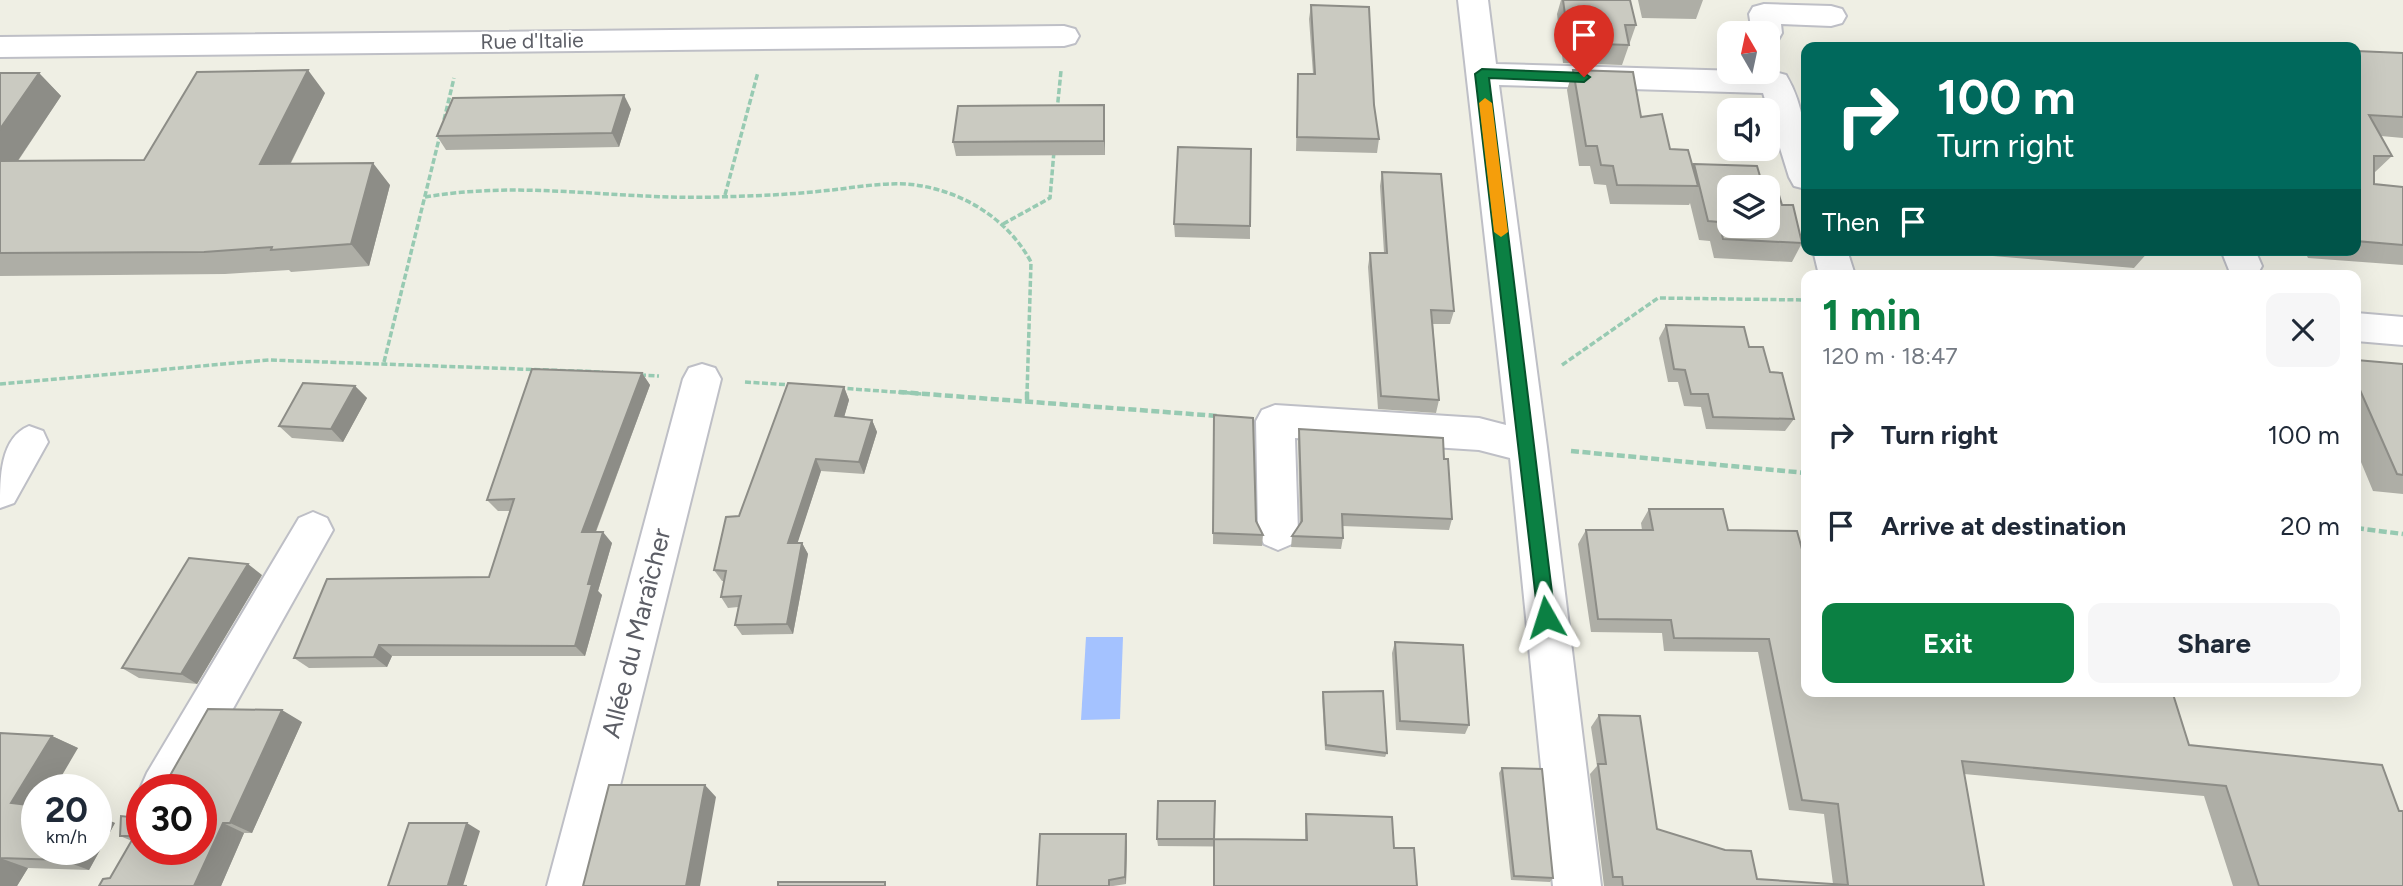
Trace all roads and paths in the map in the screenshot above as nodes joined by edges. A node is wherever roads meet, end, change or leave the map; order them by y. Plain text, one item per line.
1 (1473, 0) edge
2 (1830, 16) dead end
3 (1765, 21) edge
4 (1064, 36) joint
5 (767, 38) junction
6 (463, 42) junction
7 (0, 47) edge
8 (1482, 74) junction
9 (1717, 81) edge
10 (1776, 84) edge
11 (1057, 117) edge
12 (1055, 144) edge
13 (1801, 161) edge
14 (725, 195) junction
15 (425, 197) junction
16 (1003, 224) junction
17 (1801, 300) edge
18 (2361, 327) edge
19 (2403, 331) edge
20 (384, 362) junction
21 (1555, 364) dead end
22 (607, 372) edge
23 (634, 374) edge
24 (702, 379) junction
25 (0, 384) edge
26 (797, 386) edge
27 (837, 388) edge
28 (1027, 400) junction
29 (1275, 421) junction
30 (29, 442) dead end
31 (1528, 447) junction
32 (1801, 473) edge
33 (0, 491) edge
34 (2361, 529) edge
35 (313, 530) dead end
36 (1278, 532) dead end
37 (2403, 534) edge
38 (172, 774) edge
39 (571, 886) edge
40 (1577, 886) edge

1 - 8 street
2 - 3 street
4 - 5 street, Rue d'Italie
4 - 11 path
5 - 6 street, Rue d'Italie
5 - 14 path
6 - 7 street, Rue d'Italie
6 - 15 path
8 - 9 street
8 - 31 street
10 - 13 street
12 - 16 path
14 - 15 path
14 - 16 path
15 - 20 path
16 - 28 path
17 - 21 path
18 - 19 street
20 - 22 path
20 - 25 path
23 - 24 path
24 - 26 path
24 - 39 street, Allée du Maraîcher
27 - 28 path
28 - 29 path
29 - 31 street
29 - 36 street
30 - 33 street
31 - 32 path
31 - 40 street
34 - 37 path
35 - 38 street

